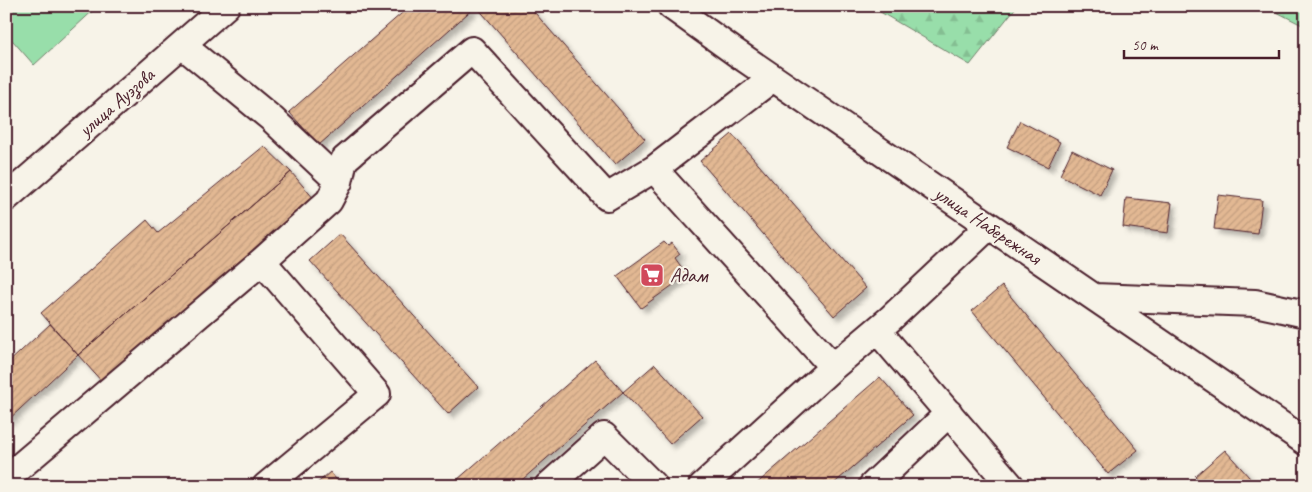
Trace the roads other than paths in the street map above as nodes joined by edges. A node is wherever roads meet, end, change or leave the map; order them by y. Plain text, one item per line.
1 (226, 6) edge
2 (671, 6) edge
3 (182, 45) junction
4 (773, 78) junction
5 (654, 169) junction
6 (339, 182) junction
7 (6, 198) edge
8 (989, 226) junction
9 (262, 261) junction
10 (1094, 297) junction
11 (1306, 314) edge
12 (877, 330) junction
13 (833, 368) junction
14 (949, 413) junction
15 (1306, 442) edge
16 (12, 480) edge
17 (266, 486) edge
18 (548, 486) edge
19 (654, 486) edge
20 (702, 486) edge
21 (872, 486) edge
22 (1011, 486) edge

1 - 3 street, улица Ауэзова
2 - 4 street, улица Набережная
3 - 6 street
3 - 7 street, улица Ауэзова
4 - 5 street
4 - 8 street, улица Набережная
5 - 6 street
5 - 13 street
6 - 9 street
8 - 10 street, улица Набережная
8 - 12 street
9 - 16 street
9 - 17 street
10 - 11 street
10 - 15 street, улица Набережная
12 - 13 street
12 - 14 street
13 - 20 street
14 - 21 street
14 - 22 street
18 - 19 street

